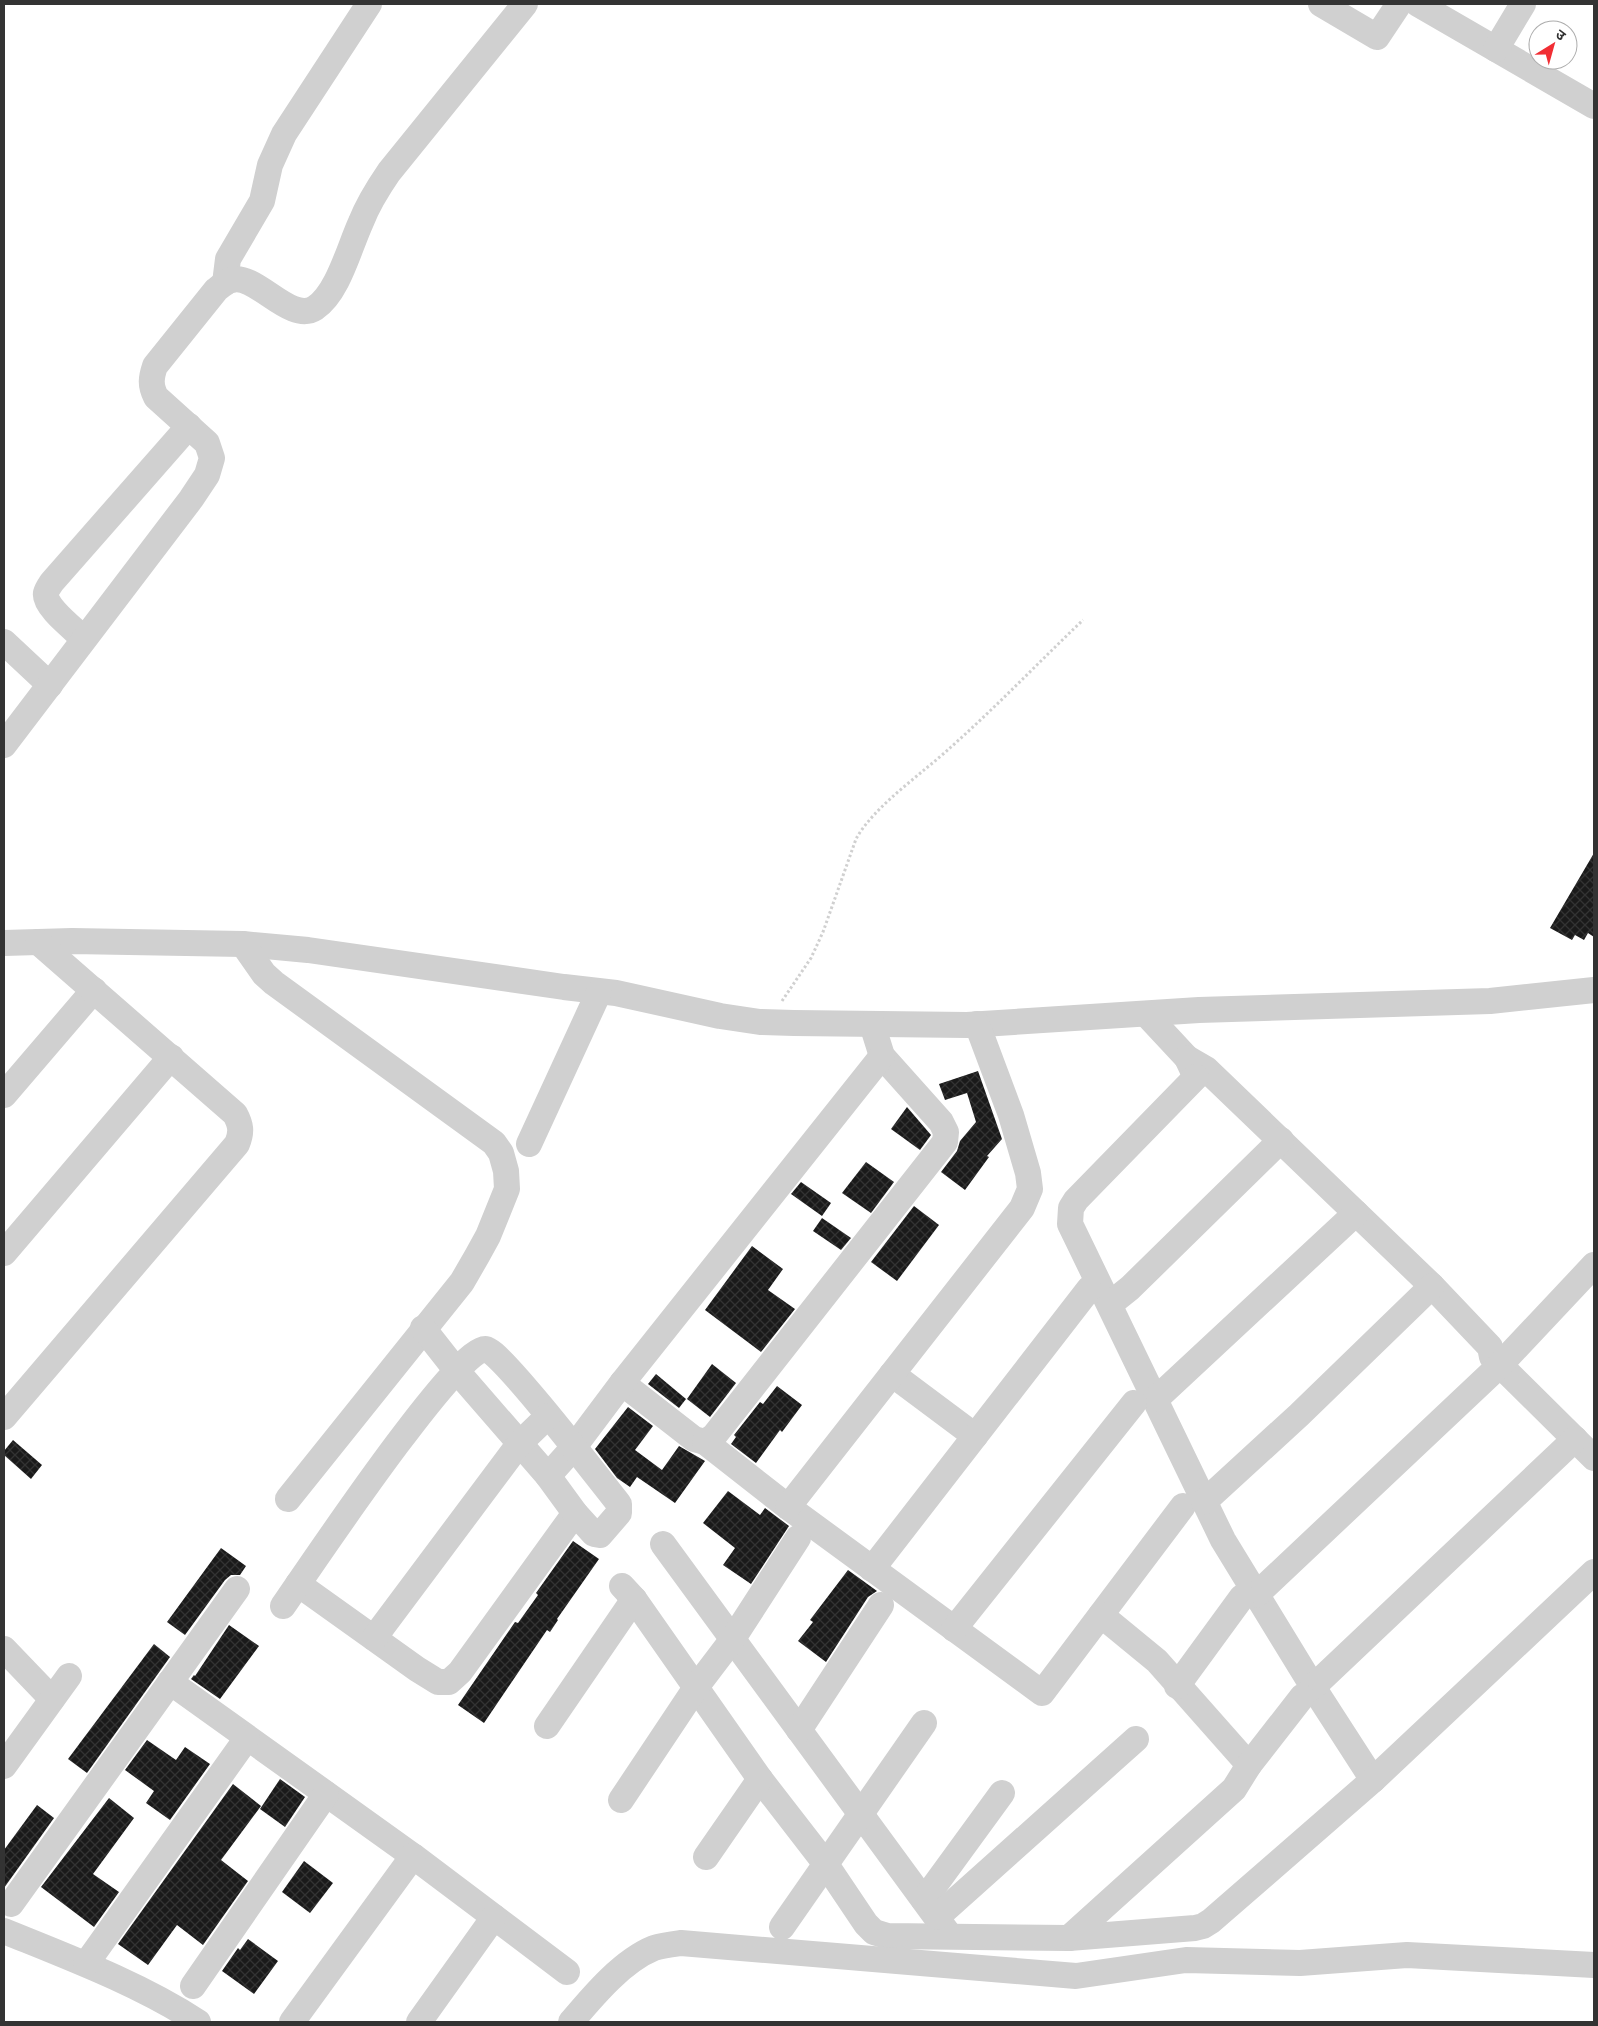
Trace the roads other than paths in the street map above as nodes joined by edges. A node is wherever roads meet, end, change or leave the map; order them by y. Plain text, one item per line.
1 (369, 4) edge
2 (525, 4) edge
3 (1321, 4) edge
4 (1399, 4) edge
5 (1418, 4) edge
6 (1523, 4) edge
7 (1496, 49) junction
8 (1593, 102) edge
9 (225, 283) junction
10 (189, 426) junction
11 (84, 639) junction
12 (7, 651) edge
13 (50, 685) junction
14 (4, 745) edge
15 (38, 942) junction
16 (4, 943) edge
17 (243, 944) junction
18 (94, 990) junction
19 (1594, 990) edge
20 (599, 992) junction
21 (1146, 1014) junction
22 (872, 1024) junction
23 (977, 1024) junction
24 (882, 1056) junction
25 (171, 1057) junction
26 (1191, 1068) junction
27 (4, 1095) edge
28 (529, 1144) dead end
29 (1277, 1145) junction
30 (1352, 1217) junction
31 (4, 1253) edge
32 (1594, 1264) edge
33 (1089, 1289) dead end
34 (1427, 1291) junction
35 (1110, 1304) junction
36 (423, 1328) junction
37 (1496, 1361) junction
38 (456, 1370) junction
39 (892, 1374) junction
40 (622, 1384) junction
41 (1145, 1401) junction
42 (4, 1416) edge
43 (548, 1416) junction
44 (975, 1436) junction
45 (1575, 1439) junction
46 (706, 1442) junction
47 (519, 1444) junction
48 (574, 1447) junction
49 (1594, 1458) edge
50 (548, 1476) junction
51 (288, 1499) dead end
52 (1193, 1504) junction
53 (788, 1507) junction
54 (575, 1513) junction
55 (798, 1538) dead end
56 (664, 1544) dead end
57 (872, 1569) junction
58 (1594, 1572) edge
59 (298, 1584) junction
60 (237, 1589) dead end
61 (1249, 1596) junction
62 (881, 1604) dead end
63 (283, 1606) dead end
64 (1101, 1615) junction
65 (954, 1629) junction
66 (374, 1638) junction
67 (732, 1640) junction
68 (4, 1649) edge
69 (69, 1676) dead end
70 (170, 1682) junction
71 (697, 1686) junction
72 (1177, 1686) junction
73 (1307, 1692) junction
74 (52, 1699) junction
75 (924, 1723) dead end
76 (547, 1726) dead end
77 (799, 1730) junction
78 (247, 1738) junction
79 (1136, 1740) dead end
80 (1249, 1765) junction
81 (4, 1766) edge
82 (760, 1779) junction
83 (1374, 1780) junction
84 (1002, 1793) dead end
85 (326, 1794) junction
86 (621, 1800) dead end
87 (861, 1814) junction
88 (413, 1856) junction
89 (706, 1856) dead end
90 (825, 1863) junction
91 (10, 1904) dead end
92 (494, 1918) junction
93 (937, 1918) junction
94 (782, 1927) dead end
95 (4, 1931) edge
96 (1069, 1938) junction
97 (86, 1964) junction
98 (1594, 1965) edge
99 (566, 1972) dead end
100 (193, 1986) dead end
101 (198, 2022) edge
102 (292, 2022) edge
103 (419, 2022) edge
104 (571, 2022) edge

1 - 9 street
2 - 9 street
3 - 4 street
5 - 7 street
6 - 7 street
7 - 8 street
9 - 10 street
10 - 11 street
10 - 11 street
11 - 13 street
12 - 13 street
13 - 14 street
15 - 16 street
15 - 17 street
15 - 18 street
17 - 20 street
17 - 36 street
18 - 25 street
18 - 27 street
19 - 21 street
20 - 22 street
20 - 28 street
21 - 23 street
21 - 26 street
22 - 23 street
22 - 24 street
23 - 39 street
24 - 40 street
24 - 46 street
25 - 31 street
25 - 42 street
26 - 29 street
26 - 35 street
29 - 30 street
29 - 35 street
30 - 34 street
30 - 41 street
32 - 37 street
33 - 44 street
34 - 37 street
34 - 52 street
35 - 41 street
36 - 38 street
36 - 51 street
37 - 45 street
37 - 61 street
38 - 43 street
38 - 47 street
38 - 59 street
39 - 44 street
39 - 53 street
40 - 46 street
40 - 48 street
41 - 52 street
41 - 65 street
43 - 47 street
43 - 48 street
44 - 57 street
45 - 49 street
45 - 73 street
46 - 53 street
47 - 50 street
47 - 66 street
48 - 50 street
48 - 54 street
50 - 54 street
52 - 61 street
52 - 64 street
53 - 57 street
54 - 66 street
55 - 67 street
56 - 67 street
57 - 65 street
58 - 83 street
59 - 63 street
59 - 66 street
60 - 70 street
61 - 72 street
61 - 73 street
62 - 77 street
64 - 65 street
64 - 72 street
67 - 71 street
67 - 77 street
68 - 74 street
69 - 74 street
70 - 78 street
70 - 91 street
71 - 76 street
71 - 82 street
71 - 86 street
72 - 80 street
73 - 80 street
73 - 83 street
74 - 81 street
75 - 87 street
77 - 87 street
78 - 85 street
78 - 97 street
79 - 93 street
80 - 96 street
82 - 89 street
82 - 90 street
83 - 96 street
84 - 93 street
85 - 88 street
85 - 100 street
87 - 90 street
87 - 93 street
88 - 92 street
88 - 102 street
90 - 93 street
90 - 94 street
92 - 99 street
92 - 103 street
93 - 96 street
95 - 97 street
97 - 101 street
98 - 104 street

